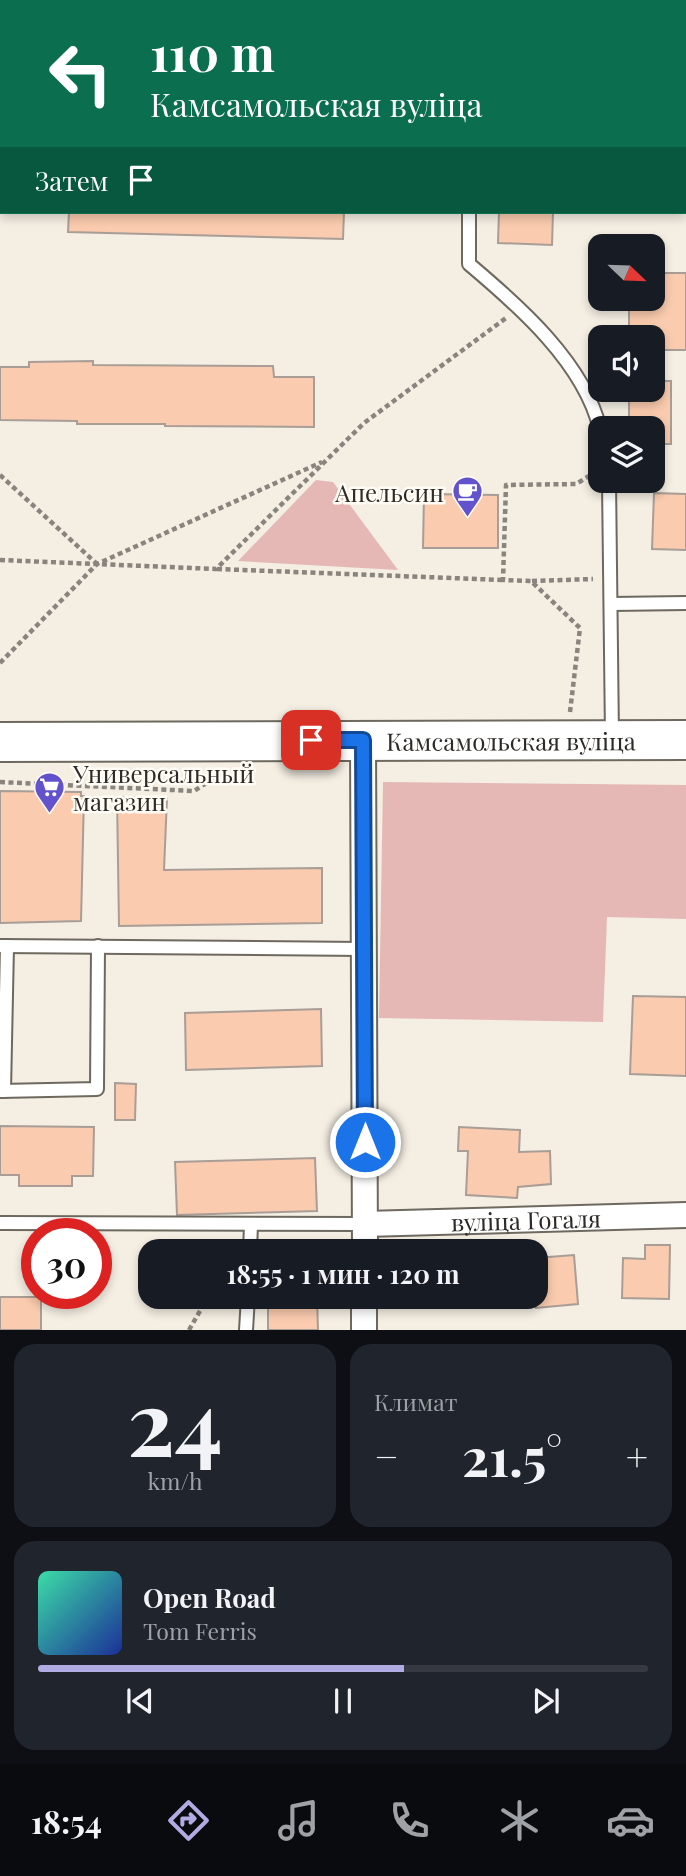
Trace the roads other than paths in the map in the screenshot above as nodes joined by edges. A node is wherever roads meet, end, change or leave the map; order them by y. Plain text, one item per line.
1 (469, 214) edge
2 (595, 416) edge
3 (609, 493) edge
4 (686, 603) edge
5 (611, 604) junction
6 (363, 740) junction
7 (686, 740) edge
8 (0, 741) edge
9 (612, 741) junction
10 (3, 946) edge
11 (98, 946) junction
12 (364, 949) junction
13 (2, 1091) edge
14 (686, 1215) edge
15 (0, 1223) edge
16 (251, 1224) junction
17 (365, 1224) junction
18 (250, 1239) edge
19 (365, 1239) edge
20 (247, 1309) edge
21 (364, 1309) edge
22 (246, 1330) edge
23 (364, 1330) edge

1 - 2 lane
3 - 5 lane
4 - 5 lane
5 - 9 lane
6 - 8 main road, Камсамольская вуліца
6 - 9 main road, Камсамольская вуліца
6 - 12 street
7 - 9 main road, Камсамольская вуліца
10 - 11 lane
10 - 13 lane
11 - 12 lane
11 - 13 lane
12 - 17 street
14 - 17 street, вуліца Гогаля
15 - 16 lane
16 - 17 lane
16 - 18 lane
17 - 19 street
20 - 22 lane
21 - 23 street

